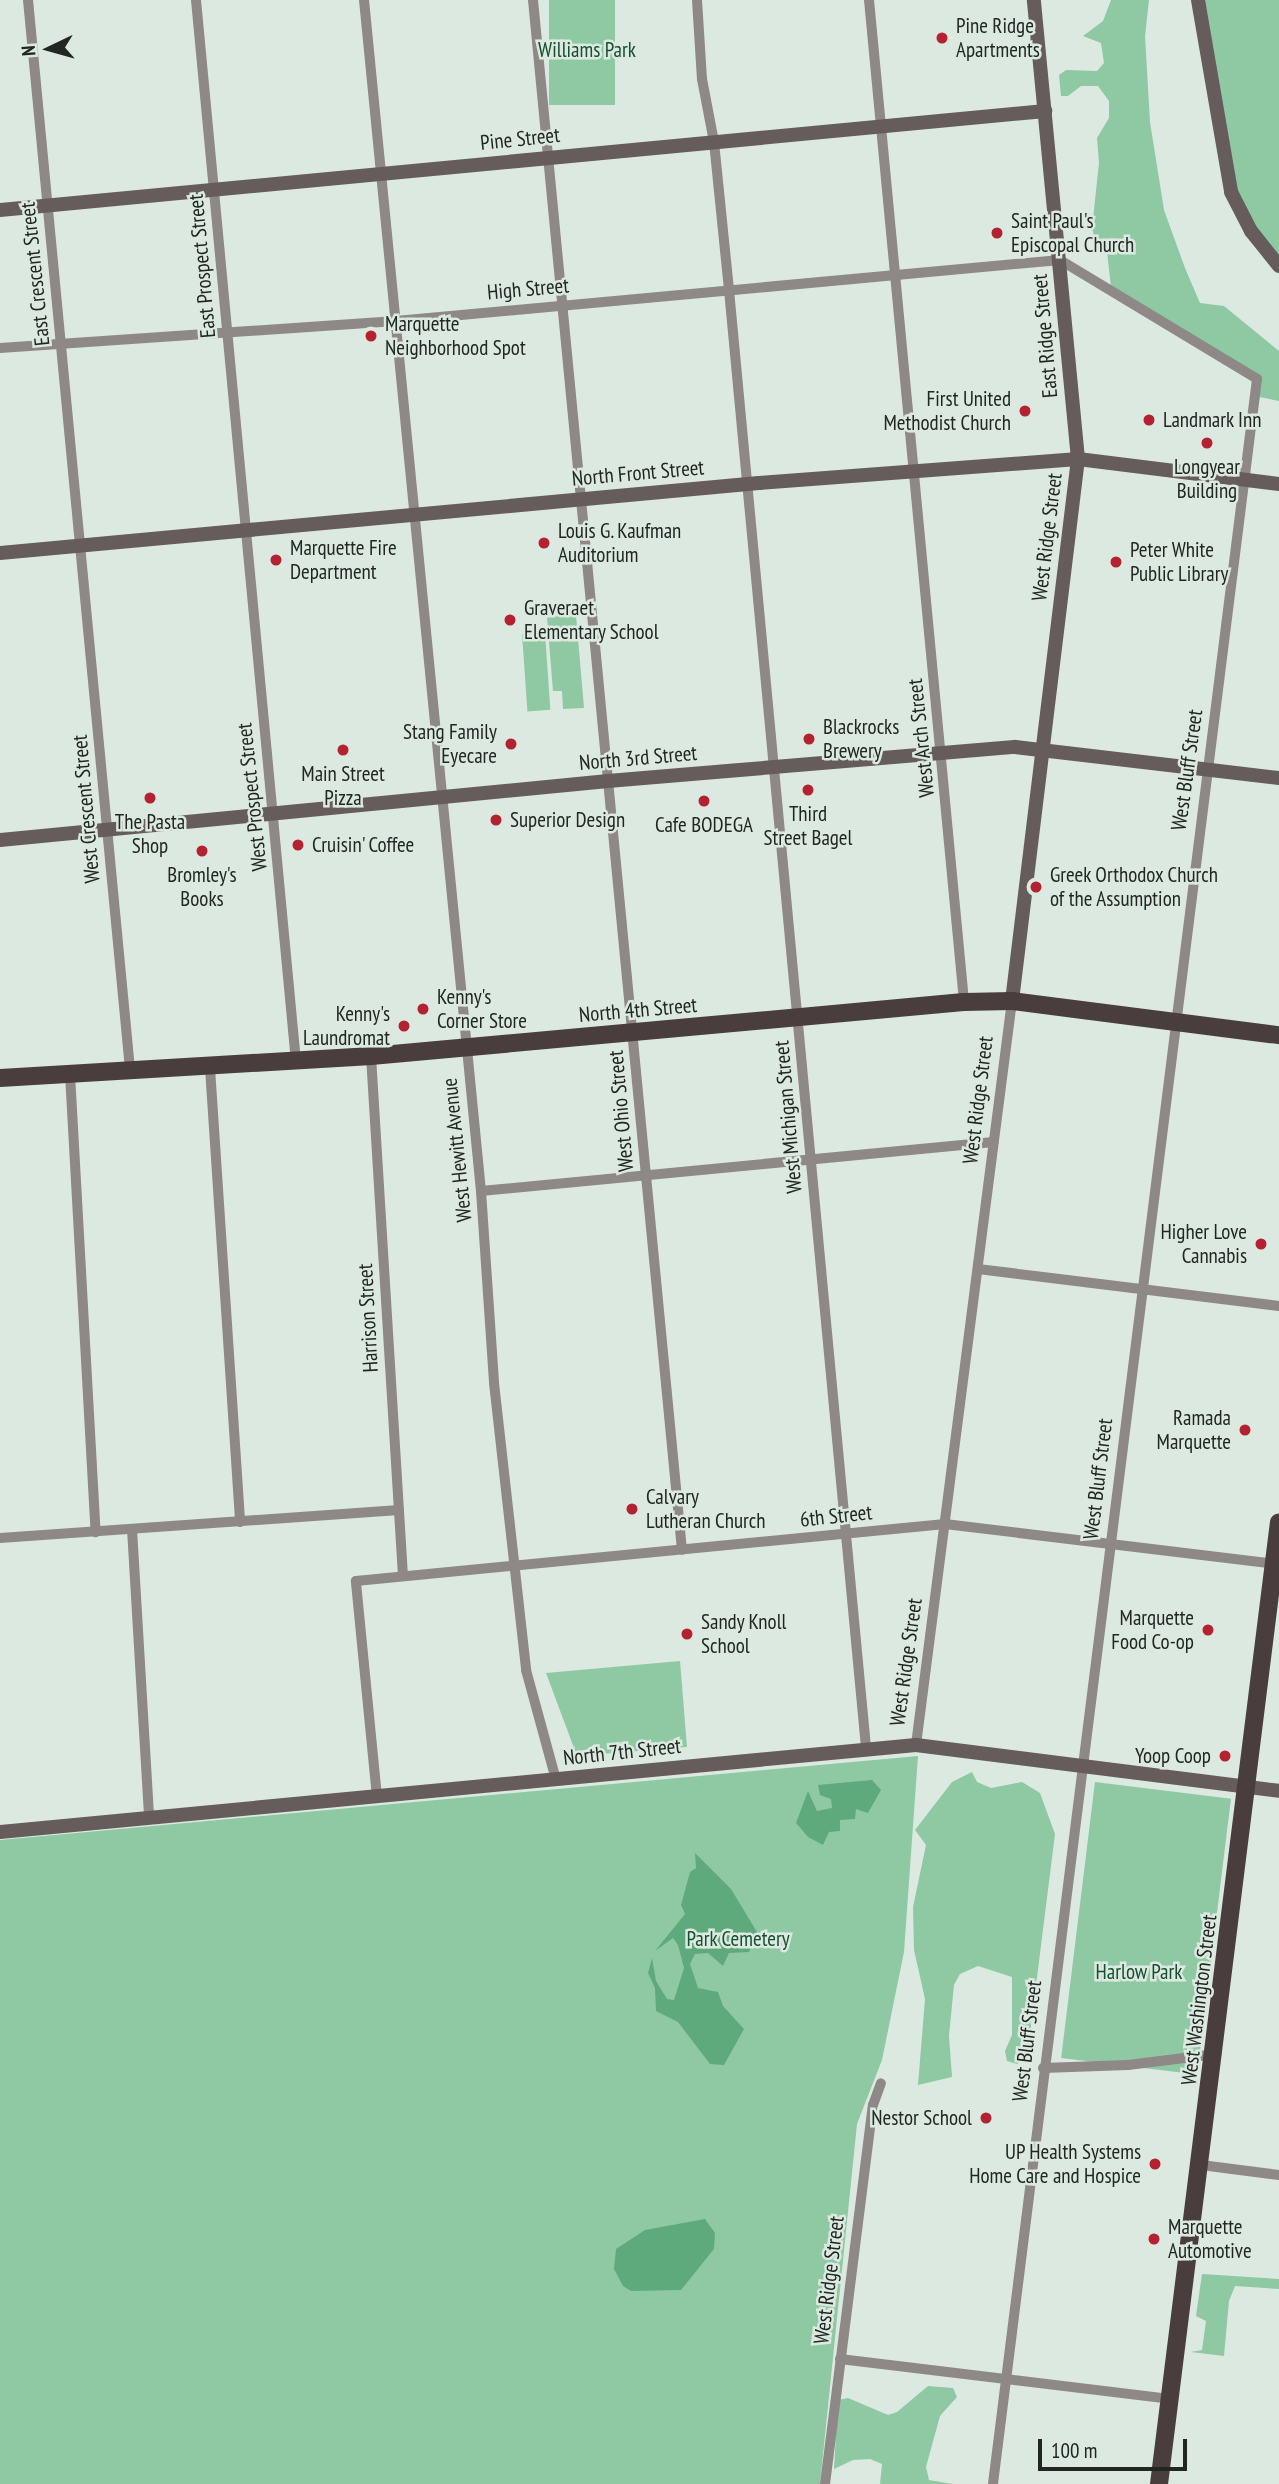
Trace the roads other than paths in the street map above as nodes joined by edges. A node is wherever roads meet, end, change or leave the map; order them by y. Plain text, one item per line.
1 (28, 0) edge
2 (195, 0) edge
3 (365, 0) edge
4 (533, 0) edge
5 (697, 0) edge
6 (869, 0) edge
7 (1034, 0) edge
8 (1198, 0) edge
9 (1045, 111) junction
10 (881, 126) junction
11 (714, 142) junction
12 (548, 158) junction
13 (381, 174) junction
14 (215, 190) junction
15 (48, 205) junction
16 (0, 209) edge
17 (1059, 260) junction
18 (1279, 266) edge
19 (895, 273) junction
20 (729, 290) junction
21 (562, 306) junction
22 (396, 321) junction
23 (227, 332) junction
24 (61, 344) junction
25 (0, 348) edge
26 (1078, 459) junction
27 (912, 471) junction
28 (1245, 479) junction
29 (746, 484) junction
30 (1279, 484) edge
31 (583, 500) junction
32 (414, 514) junction
33 (245, 529) junction
34 (80, 545) junction
35 (0, 553) edge
36 (1042, 748) junction
37 (943, 752) junction
38 (774, 767) junction
39 (1206, 770) junction
40 (1279, 778) edge
41 (608, 781) junction
42 (440, 797) junction
43 (273, 814) junction
44 (107, 830) junction
45 (0, 840) edge
46 (1012, 1001) junction
47 (964, 1002) junction
48 (798, 1017) junction
49 (1175, 1022) junction
50 (633, 1034) junction
51 (1279, 1035) edge
52 (466, 1048) junction
53 (371, 1056) junction
54 (296, 1061) junction
55 (210, 1068) junction
56 (130, 1070) junction
57 (70, 1074) junction
58 (0, 1078) edge
59 (994, 1142) junction
60 (811, 1160) junction
61 (646, 1175) junction
62 (481, 1191) junction
63 (978, 1269) junction
64 (1142, 1288) junction
65 (1279, 1306) edge
66 (398, 1510) junction
67 (240, 1522) junction
68 (1279, 1522) edge
69 (945, 1524) junction
70 (132, 1529) junction
71 (96, 1532) junction
72 (846, 1535) junction
73 (0, 1538) edge
74 (1108, 1546) junction
75 (682, 1550) junction
76 (1274, 1564) junction
77 (516, 1566) junction
78 (403, 1576) junction
79 (916, 1745) junction
80 (866, 1747) junction
81 (1082, 1764) junction
82 (556, 1780) junction
83 (1247, 1787) junction
84 (1279, 1791) edge
85 (377, 1797) junction
86 (149, 1818) junction
87 (0, 1832) edge
88 (1216, 2054) junction
89 (1043, 2068) junction
90 (881, 2083) dead end
91 (1201, 2165) junction
92 (1279, 2175) edge
93 (840, 2358) junction
94 (1006, 2377) junction
95 (1170, 2399) junction
96 (825, 2484) edge
97 (993, 2484) edge
98 (1159, 2484) edge

1 - 15 street, East Crescent Street
2 - 14 street, East Prospect Street
3 - 13 street, West Hewitt Avenue
4 - 12 street, West Ohio Street
5 - 11 street, West Michigan Street
6 - 10 street, West Arch Street
7 - 9 street, East Ridge Street
8 - 18 street
9 - 10 street, Pine Street
9 - 17 street, East Ridge Street
10 - 11 street, Pine Street
10 - 19 street, West Arch Street
11 - 12 street, Pine Street
11 - 20 street, West Michigan Street
12 - 13 street, Pine Street
12 - 21 street, West Ohio Street
13 - 14 street, Pine Street
13 - 22 street, West Hewitt Avenue
14 - 15 street, Pine Street
14 - 23 street, East Prospect Street
15 - 16 street, Pine Street
15 - 24 street, East Crescent Street
17 - 19 street, High Street
17 - 26 street, East Ridge Street
17 - 28 street, West Bluff Street
19 - 20 street, High Street
19 - 27 street, West Arch Street
20 - 21 street, High Street
20 - 29 street, West Michigan Street
21 - 22 street, High Street
21 - 31 street, West Ohio Street
22 - 23 street, High Street
22 - 32 street, West Hewitt Avenue
23 - 24 street, High Street
23 - 33 street, East Prospect Street
24 - 25 street, High Street
24 - 34 street, East Crescent Street
26 - 27 street, North Front Street
26 - 28 street, North Front Street
26 - 36 street, West Ridge Street
27 - 29 street, North Front Street
27 - 37 street, West Arch Street
28 - 30 street, North Front Street
28 - 39 street, West Bluff Street
29 - 31 street, North Front Street
29 - 38 street, West Michigan Street
31 - 32 street, North Front Street
31 - 41 street, West Ohio Street
32 - 33 street, North Front Street
32 - 42 street, West Hewitt Avenue
33 - 34 street, North Front Street
33 - 43 street, West Prospect Street
34 - 35 street, North Front Street
34 - 44 street, West Crescent Street
36 - 37 street, North 3rd Street
36 - 39 street, North 3rd Street
36 - 46 street, West Ridge Street
37 - 38 street, North 3rd Street
37 - 47 street, West Arch Street
38 - 41 street, North 3rd Street
38 - 48 street, West Michigan Street
39 - 40 street, North 3rd Street
39 - 49 street, West Bluff Street
41 - 42 street, North 3rd Street
41 - 50 street, West Ohio Street
42 - 43 street, North 3rd Street
42 - 52 street, West Hewitt Avenue
43 - 44 street, North 3rd Street
43 - 54 street, West Prospect Street
44 - 45 street, North 3rd Street
44 - 56 street, West Crescent Street
46 - 47 main road, North 4th Street
46 - 49 main road, North 4th Street
46 - 59 street, West Ridge Street
47 - 48 main road, North 4th Street
48 - 50 main road, North 4th Street
48 - 60 street, West Michigan Street
49 - 51 main road, North 4th Street
49 - 64 street, West Bluff Street
50 - 52 main road, North 4th Street
50 - 61 street, West Ohio Street
52 - 53 main road, North 4th Street
52 - 62 street, West Hewitt Avenue
53 - 54 main road, North 4th Street
53 - 66 street, Harrison Street
54 - 55 main road, North 4th Street
55 - 56 main road, North 4th Street
55 - 67 street
56 - 57 main road, North 4th Street
57 - 58 main road, North 4th Street
57 - 71 street
59 - 60 street
59 - 63 street, West Ridge Street
60 - 61 street
60 - 72 street, West Michigan Street
61 - 62 street
61 - 75 street, West Ohio Street
62 - 77 street, West Hewitt Avenue
63 - 64 street
63 - 69 street, West Ridge Street
64 - 65 street
64 - 74 street, West Bluff Street
66 - 67 street
66 - 78 street, Harrison Street
67 - 70 street
68 - 76 main road, West Washington Street
69 - 72 street, 6th Street
69 - 74 street, 6th Street
69 - 79 street, West Ridge Street
70 - 71 street
70 - 86 street
71 - 73 street
72 - 75 street, 6th Street
72 - 80 street, West Michigan Street
74 - 76 street, 6th Street
74 - 81 street, West Bluff Street
75 - 77 street, 6th Street
76 - 83 main road, West Washington Street
77 - 78 street, 6th Street
77 - 82 street, West Hewitt Avenue
78 - 85 street, 6th Street
79 - 80 street, North 7th Street
79 - 81 street, North 7th Street
80 - 82 street, North 7th Street
81 - 83 street, North 7th Street
81 - 89 street, West Bluff Street
82 - 85 street, North 7th Street
83 - 84 street, North 7th Street
83 - 88 main road, West Washington Street
85 - 86 street, North 7th Street
86 - 87 street, North 7th Street
88 - 89 street
88 - 91 main road, West Washington Street
89 - 94 street, West Bluff Street
90 - 93 street, West Ridge Street
91 - 92 street
91 - 95 main road, West Washington Street
93 - 94 street
93 - 96 street, West Ridge Street
94 - 95 street
94 - 97 street, West Bluff Street
95 - 98 main road, West Washington Street

